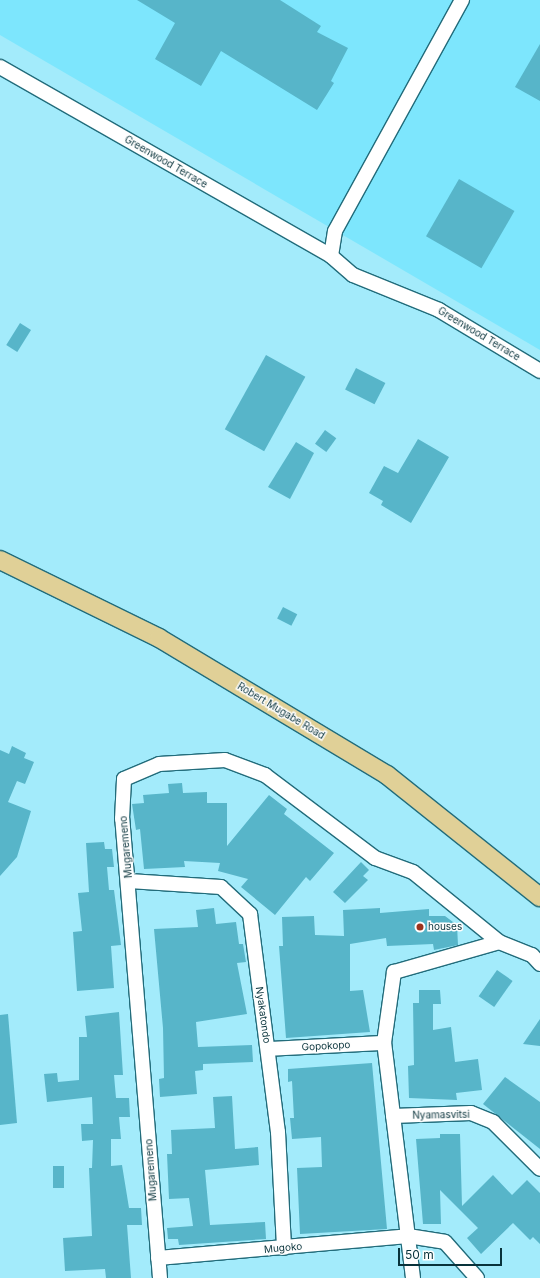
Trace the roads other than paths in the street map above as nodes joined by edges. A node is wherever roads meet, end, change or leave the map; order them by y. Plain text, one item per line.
1 (462, 0) edge
2 (0, 67) edge
3 (331, 256) junction
4 (540, 371) edge
5 (0, 560) edge
6 (129, 882) junction
7 (540, 897) edge
8 (499, 942) junction
9 (540, 964) edge
10 (384, 1043) junction
11 (268, 1049) junction
12 (393, 1116) junction
13 (540, 1169) edge
14 (408, 1236) junction
15 (284, 1248) junction
16 (158, 1258) junction
17 (160, 1278) edge
18 (413, 1278) edge
19 (477, 1278) edge

1 - 3 street
2 - 3 street, Greenwood Terrace
3 - 4 street, Greenwood Terrace
5 - 7 main road, Robert Mugabe Road
6 - 8 street, Mugaremeno
6 - 11 street, Nyakatondo
6 - 16 street, Mugaremeno
8 - 9 street, Mugaremeno
8 - 10 street
10 - 11 street, Gopokopo
10 - 12 street
11 - 15 street, Nyakatondo
12 - 13 street, Nyamasvitsi
12 - 14 street
14 - 15 street, Mugoko
14 - 18 street
14 - 19 street, Mugoko
15 - 16 street, Mugoko
16 - 17 street, Mugaremeno

